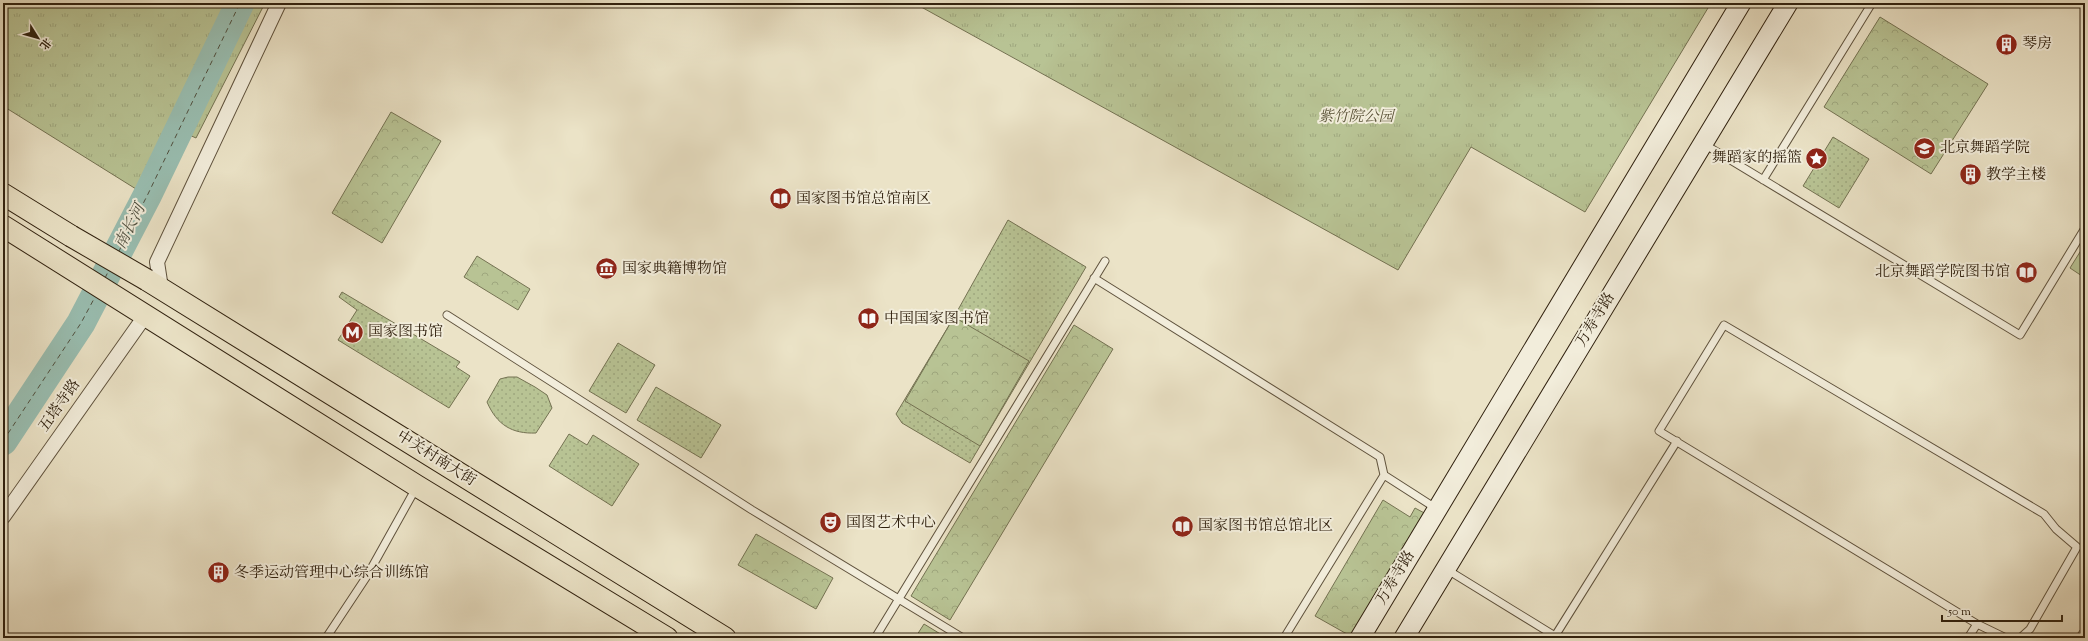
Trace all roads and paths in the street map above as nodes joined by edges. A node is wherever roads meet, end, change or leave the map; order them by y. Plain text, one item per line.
1 (279, 3) edge
2 (1741, 3) edge
3 (1788, 3) edge
4 (1872, 3) edge
5 (1703, 144) junction
6 (1763, 180) junction
7 (3, 194) edge
8 (3, 226) edge
9 (2085, 228) edge
10 (1105, 261) dead end
11 (1094, 278) junction
12 (154, 284) junction
13 (447, 315) dead end
14 (145, 316) junction
15 (1677, 441) junction
16 (1384, 475) junction
17 (417, 486) junction
18 (1437, 509) junction
19 (3, 517) edge
20 (1446, 569) junction
21 (898, 598) junction
22 (1977, 624) junction
23 (660, 635) edge
24 (326, 638) edge
25 (725, 638) edge
26 (875, 638) edge
27 (963, 638) edge
28 (1284, 638) edge
29 (1360, 638) edge
30 (1404, 638) edge
31 (1968, 638) edge
32 (2006, 638) edge
33 (2020, 638) edge

1 - 12 street
2 - 18 street, 万寿寺路
3 - 5 street, 万寿寺路
4 - 6 lane
5 - 6 lane
5 - 20 street, 万寿寺路
6 - 9 lane
7 - 12 main road, 中关村南大街, bridge
8 - 14 main road
10 - 11 lane
11 - 16 lane
11 - 21 lane
12 - 25 main road, 中关村南大街
13 - 21 lane
14 - 17 main road
14 - 19 street, 五塔寺路
15 - 20 lane
15 - 22 lane
15 - 33 lane
16 - 18 lane
16 - 28 lane
17 - 23 main road
17 - 24 lane
18 - 29 street, 万寿寺路
20 - 30 street, 万寿寺路
21 - 26 lane
21 - 27 lane
22 - 31 lane
22 - 32 lane

